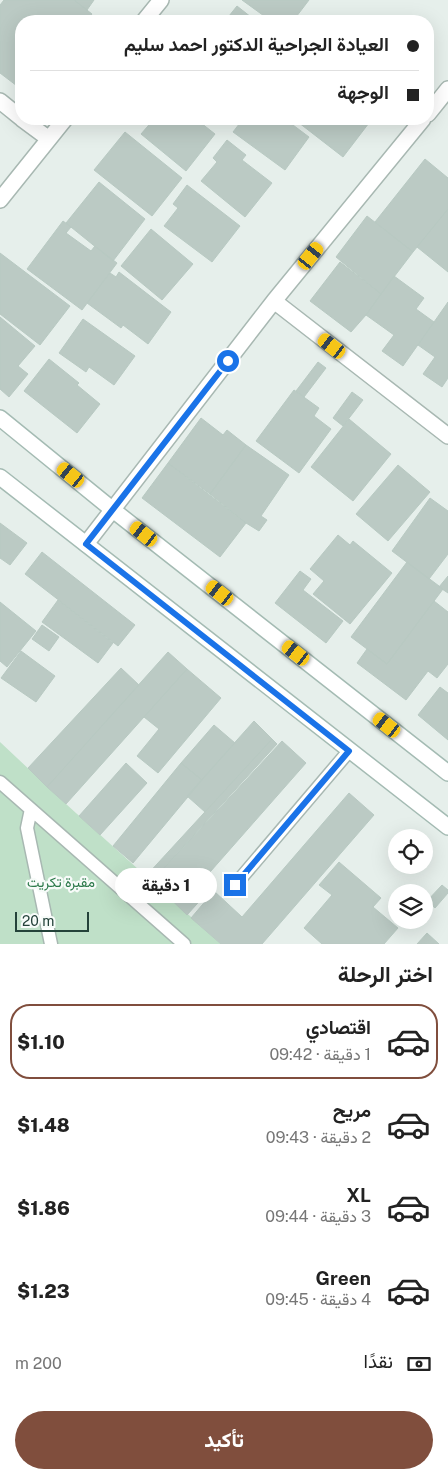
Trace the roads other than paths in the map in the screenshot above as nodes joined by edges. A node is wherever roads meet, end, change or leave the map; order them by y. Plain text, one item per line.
1 (161, 0) edge
2 (149, 15) edge
3 (448, 88) edge
4 (0, 101) edge
5 (443, 105) edge
6 (15, 113) edge
7 (31, 125) edge
8 (61, 125) edge
9 (418, 125) edge
10 (49, 139) junction
11 (0, 200) edge
12 (274, 301) junction
13 (0, 418) edge
14 (448, 436) edge
15 (0, 476) edge
16 (113, 510) junction
17 (86, 544) junction
18 (349, 751) junction
19 (448, 773) edge
20 (0, 782) edge
21 (31, 809) junction
22 (448, 827) edge
23 (235, 885) dead end
24 (51, 944) edge
25 (184, 944) edge

1 - 2 main road
3 - 5 main road
4 - 6 main road
7 - 10 main road
8 - 10 main road
9 - 12 main road
10 - 11 main road
12 - 14 main road
12 - 16 main road
13 - 16 main road
15 - 17 main road
16 - 17 main road
16 - 19 main road
17 - 18 main road
18 - 22 main road
18 - 23 lane
20 - 21 lane
21 - 24 lane
21 - 25 lane

